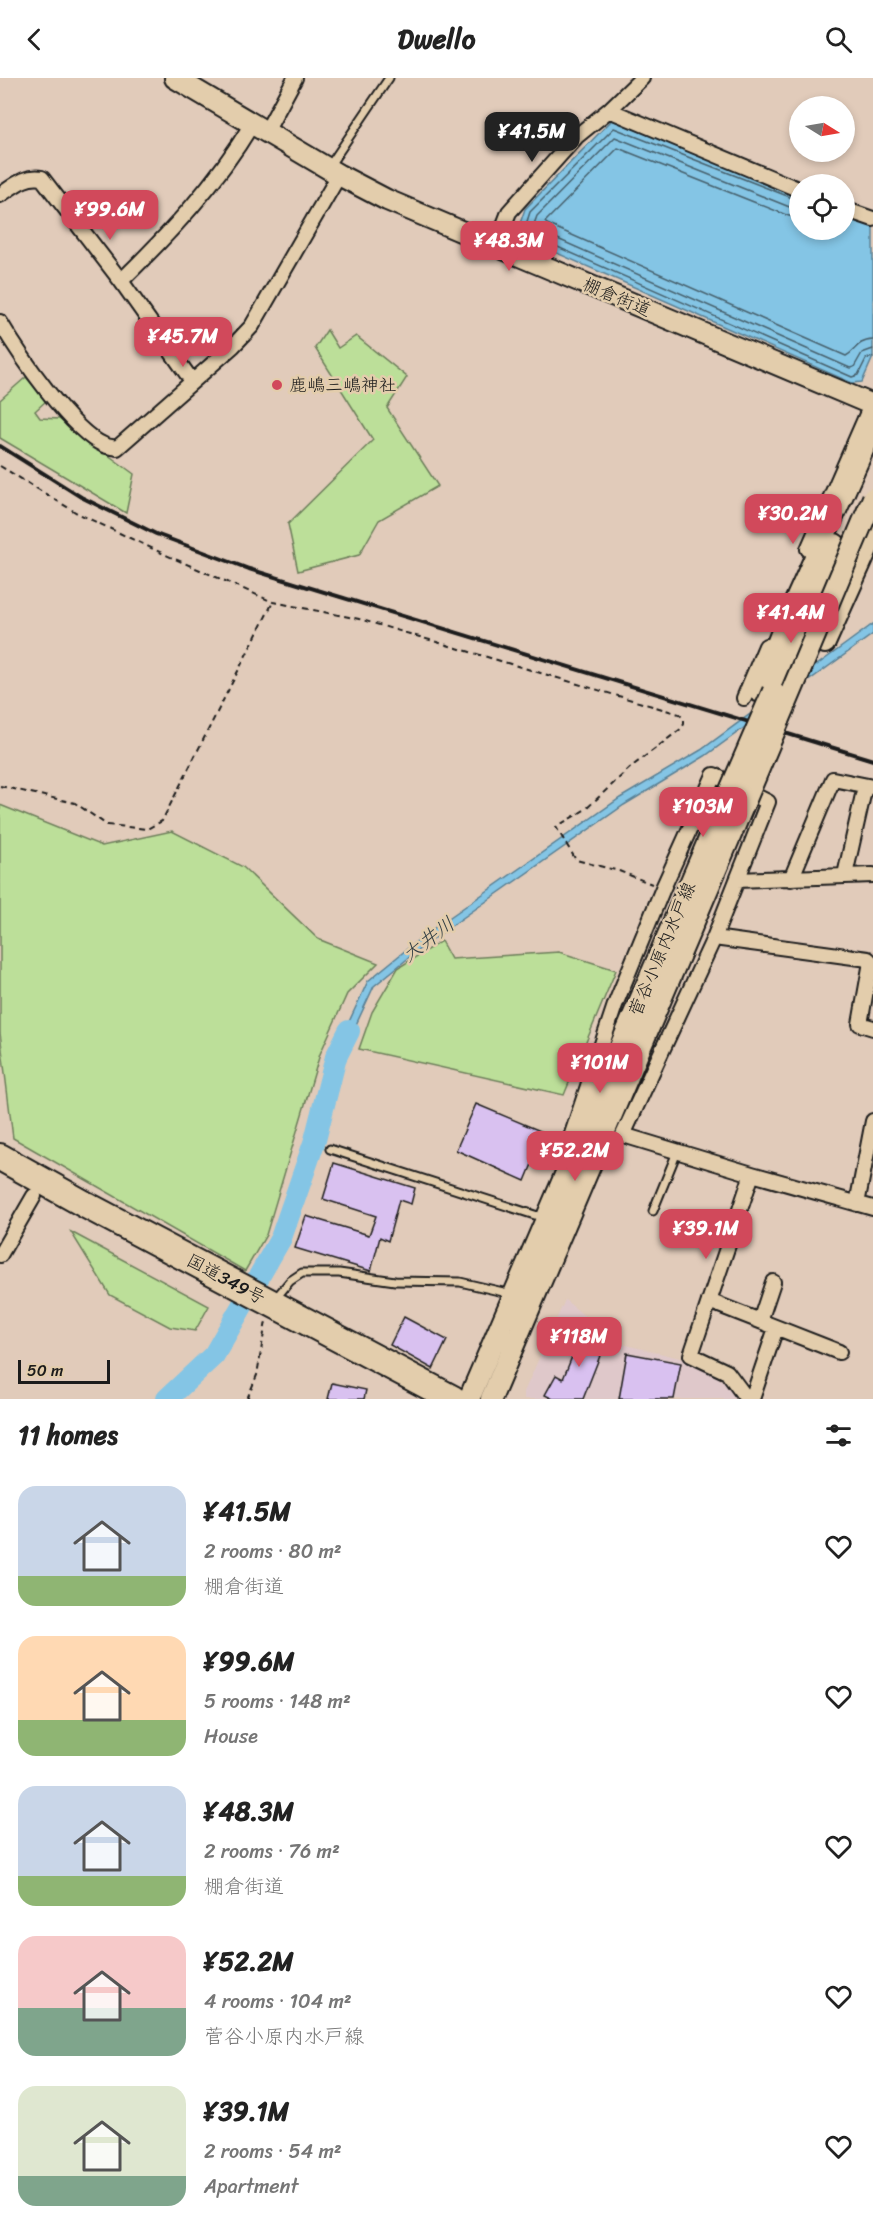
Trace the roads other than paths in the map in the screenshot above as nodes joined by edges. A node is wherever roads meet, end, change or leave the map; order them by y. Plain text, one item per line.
1 (175, 78) edge
2 (295, 78) edge
3 (389, 78) edge
4 (642, 78) edge
5 (609, 110) junction
6 (259, 128) junction
7 (334, 172) junction
8 (789, 185) edge
9 (0, 195) edge
10 (855, 213) edge
11 (873, 219) edge
12 (496, 246) junction
13 (121, 281) junction
14 (0, 322) edge
15 (192, 381) junction
16 (872, 405) edge
17 (873, 428) edge
18 (873, 457) edge
19 (873, 498) edge
20 (873, 536) edge
21 (744, 698) dead end
22 (869, 787) edge
23 (735, 800) junction
24 (844, 875) junction
25 (873, 875) edge
26 (791, 879) junction
27 (737, 880) junction
28 (714, 938) junction
29 (872, 963) edge
30 (873, 1028) edge
31 (873, 1121) edge
32 (623, 1135) junction
33 (598, 1148) junction
34 (330, 1149) dead end
35 (677, 1152) junction
36 (0, 1157) edge
37 (752, 1174) junction
38 (0, 1177) edge
39 (556, 1195) junction
40 (34, 1196) junction
41 (857, 1204) junction
42 (873, 1208) edge
43 (653, 1212) dead end
44 (546, 1219) junction
45 (0, 1256) edge
46 (773, 1282) dead end
47 (230, 1290) junction
48 (514, 1294) junction
49 (709, 1301) junction
50 (265, 1309) junction
51 (760, 1321) junction
52 (776, 1328) junction
53 (839, 1352) dead end
54 (415, 1399) edge
55 (453, 1399) edge
56 (469, 1399) edge
57 (491, 1399) edge
58 (747, 1399) edge
59 (752, 1399) edge

1 - 6 main road, 棚倉街道
2 - 6 street
3 - 7 lane
4 - 5 street
5 - 8 street
5 - 12 street
6 - 7 main road, 棚倉街道
6 - 13 street
7 - 12 main road, 棚倉街道
7 - 15 street
9 - 13 street
10 - 11 street
12 - 16 main road, 棚倉街道
13 - 15 street
14 - 15 street
16 - 21 street
17 - 23 main road, 菅谷小原内水戸線, bridge
18 - 23 main road, 菅谷小原内水戸線, bridge
19 - 23 main road, 菅谷小原内水戸線, bridge
20 - 23 main road, 菅谷小原内水戸線, bridge
22 - 24 street
22 - 26 street
23 - 33 main road, 菅谷小原内水戸線
23 - 39 main road, 菅谷小原内水戸線
24 - 25 street
24 - 26 street
26 - 27 street
27 - 28 street
27 - 39 street
28 - 29 street
28 - 32 street
29 - 30 street
31 - 41 street
32 - 33 street
32 - 35 street
33 - 57 main road, 菅谷小原内水戸線
34 - 44 lane
35 - 37 street
35 - 43 lane
36 - 47 highway, 国道349号
37 - 41 street
37 - 49 street
38 - 40 highway, 国道349号
39 - 44 main road, 菅谷小原内水戸線
40 - 45 street
40 - 47 highway, 国道349号
41 - 42 street
44 - 48 main road, 菅谷小原内水戸線
46 - 51 street
47 - 50 highway, 国道349号
48 - 50 lane
48 - 56 main road, 菅谷小原内水戸線
49 - 51 street
49 - 58 street
50 - 54 highway, 国道349号
50 - 55 highway, 国道349号
51 - 52 street
52 - 53 street
52 - 59 street

